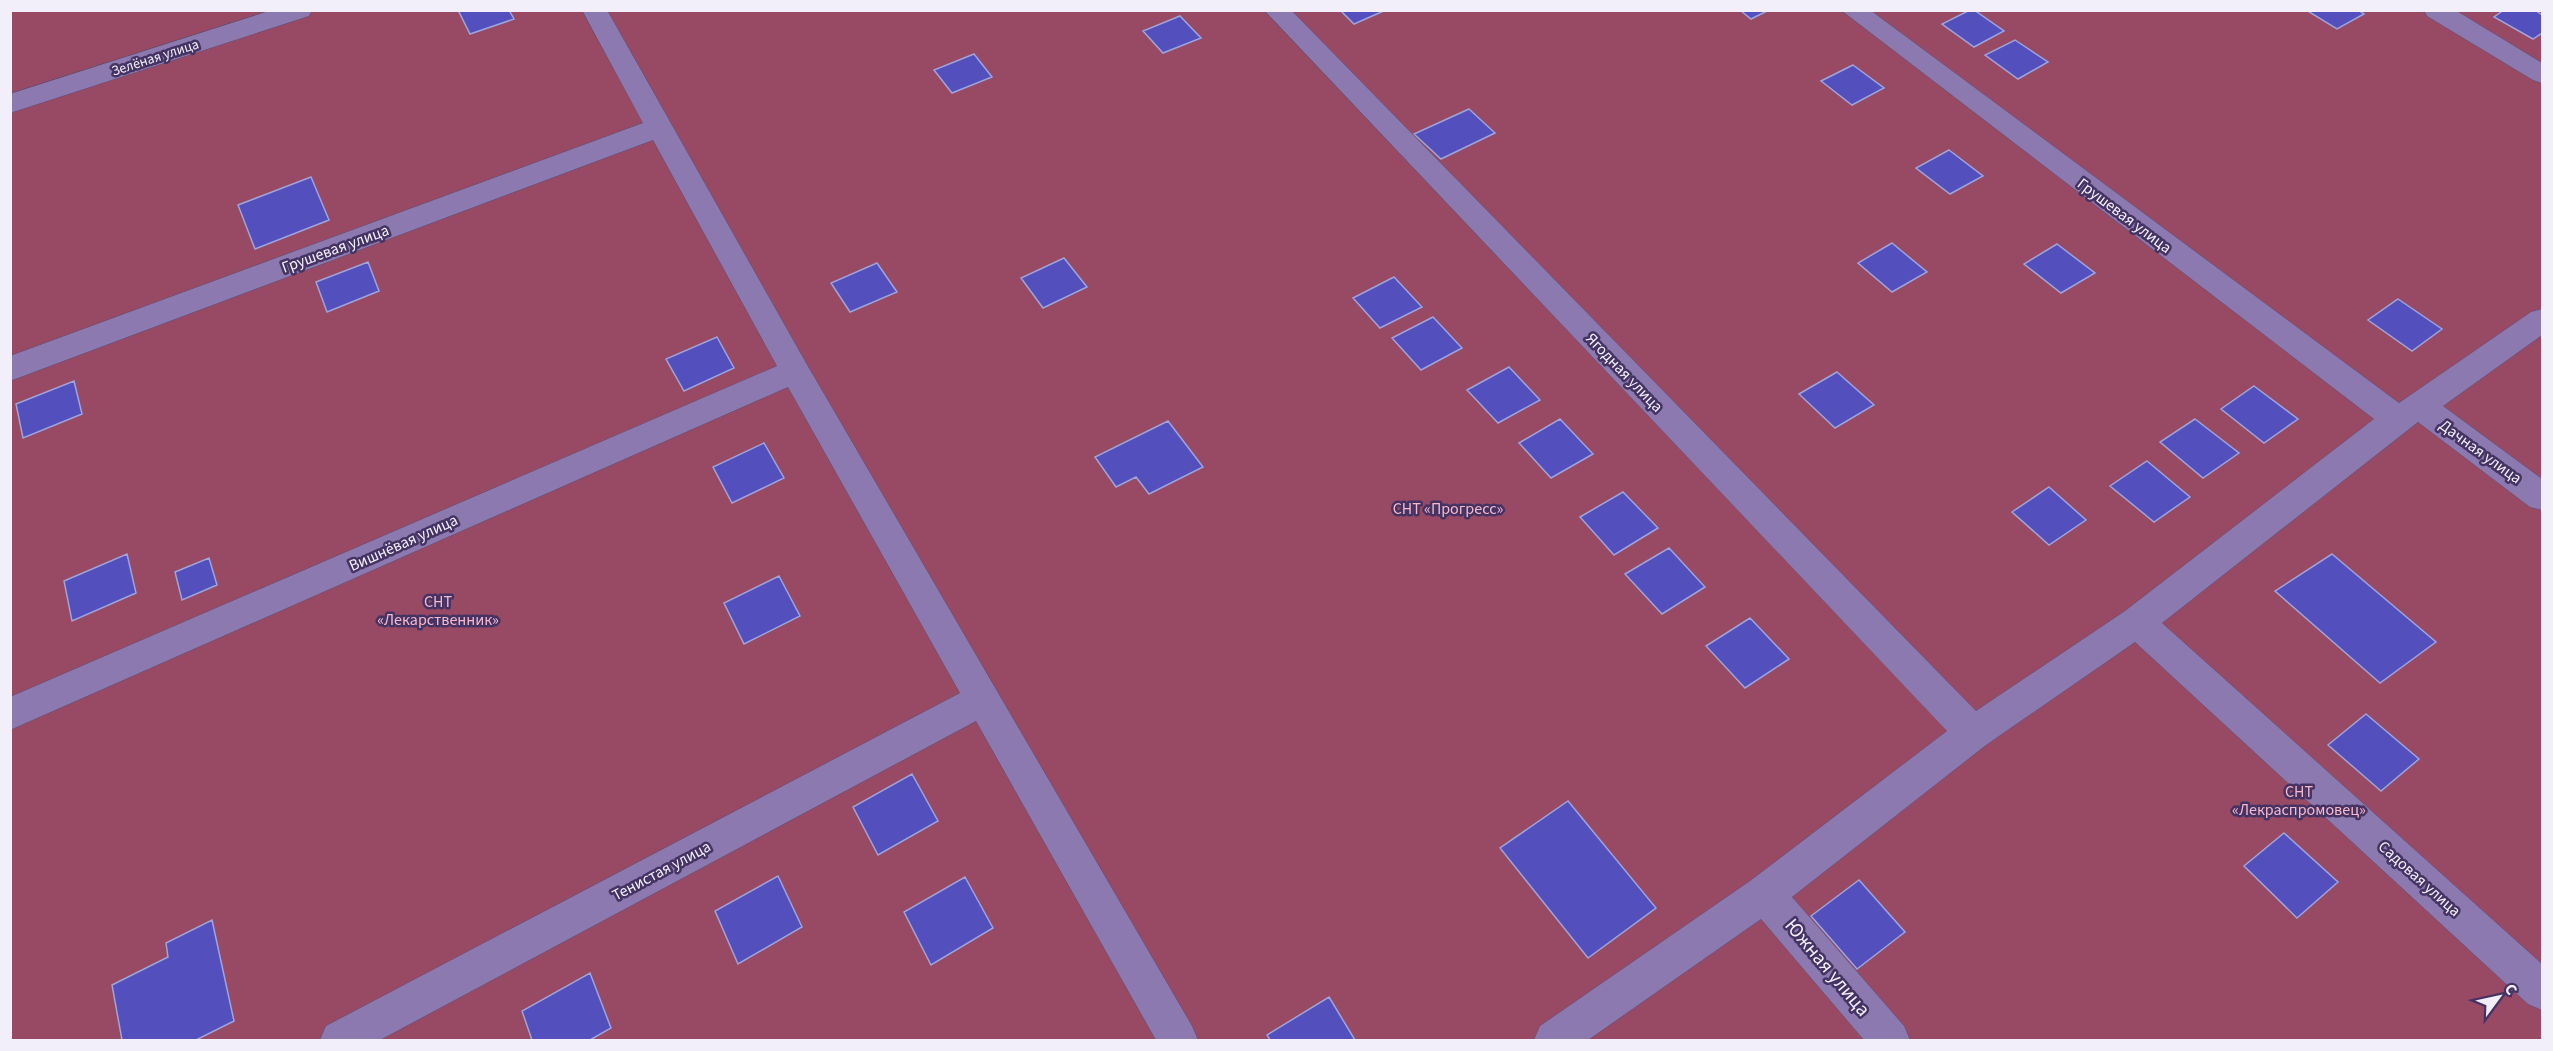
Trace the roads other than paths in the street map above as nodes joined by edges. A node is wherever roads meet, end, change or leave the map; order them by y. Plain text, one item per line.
1 (300, 10) edge
2 (594, 10) edge
3 (1276, 10) edge
4 (1853, 10) edge
5 (2436, 10) edge
6 (2542, 74) edge
7 (10, 104) edge
8 (658, 127) junction
9 (2542, 320) edge
10 (10, 369) edge
11 (795, 371) junction
12 (2408, 413) junction
13 (2542, 496) edge
14 (2137, 622) junction
15 (983, 699) junction
16 (10, 714) edge
17 (1973, 733) junction
18 (1764, 894) junction
19 (2542, 990) edge
20 (340, 1041) edge
21 (1178, 1041) edge
22 (1554, 1041) edge
23 (1890, 1041) edge

1 - 7 street, Зелёная улица
2 - 8 street
3 - 17 street, Ягодная улица
4 - 12 street, Грушевая улица
5 - 6 street
8 - 10 street, Грушевая улица
8 - 11 street
9 - 12 street
11 - 15 street
11 - 16 street, Вишнёвая улица
12 - 13 street, Дачная улица
12 - 14 street
14 - 17 street
14 - 19 street, Садовая улица
15 - 20 street, Тенистая улица
15 - 21 street
17 - 18 street
18 - 22 street
18 - 23 street, Южная улица

